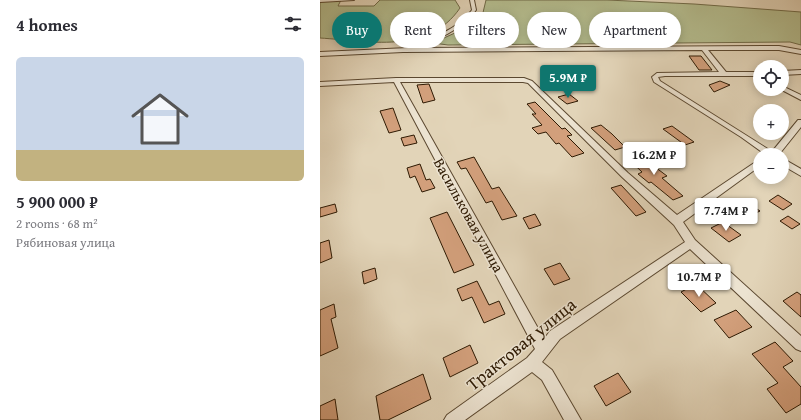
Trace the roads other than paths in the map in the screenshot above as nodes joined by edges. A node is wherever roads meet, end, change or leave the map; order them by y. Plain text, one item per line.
1 (352, 0) edge
2 (472, 0) edge
3 (320, 1) edge
4 (704, 49) junction
5 (403, 50) junction
6 (801, 52) edge
7 (320, 54) edge
8 (801, 72) edge
9 (789, 73) edge
10 (724, 74) junction
11 (753, 75) edge
12 (396, 80) junction
13 (320, 84) edge
14 (789, 92) edge
15 (801, 98) edge
16 (801, 122) edge
17 (762, 148) edge
18 (780, 148) edge
19 (789, 165) edge
20 (753, 167) edge
21 (801, 173) edge
22 (678, 222) junction
23 (691, 243) junction
24 (801, 345) edge
25 (542, 349) junction
26 (532, 363) junction
27 (452, 420) edge
28 (573, 420) edge

1 - 3 street
2 - 5 street
4 - 5 street
4 - 6 street
4 - 10 street
5 - 7 street
8 - 9 street
10 - 11 street
10 - 17 street
12 - 13 street
12 - 22 street
12 - 25 street, Васильковая улица
14 - 15 street
16 - 18 street
19 - 21 street
20 - 22 street
22 - 23 street
23 - 24 street
23 - 25 street, Трактовая улица
25 - 26 street, Трактовая улица
26 - 27 street, Трактовая улица
26 - 28 street

